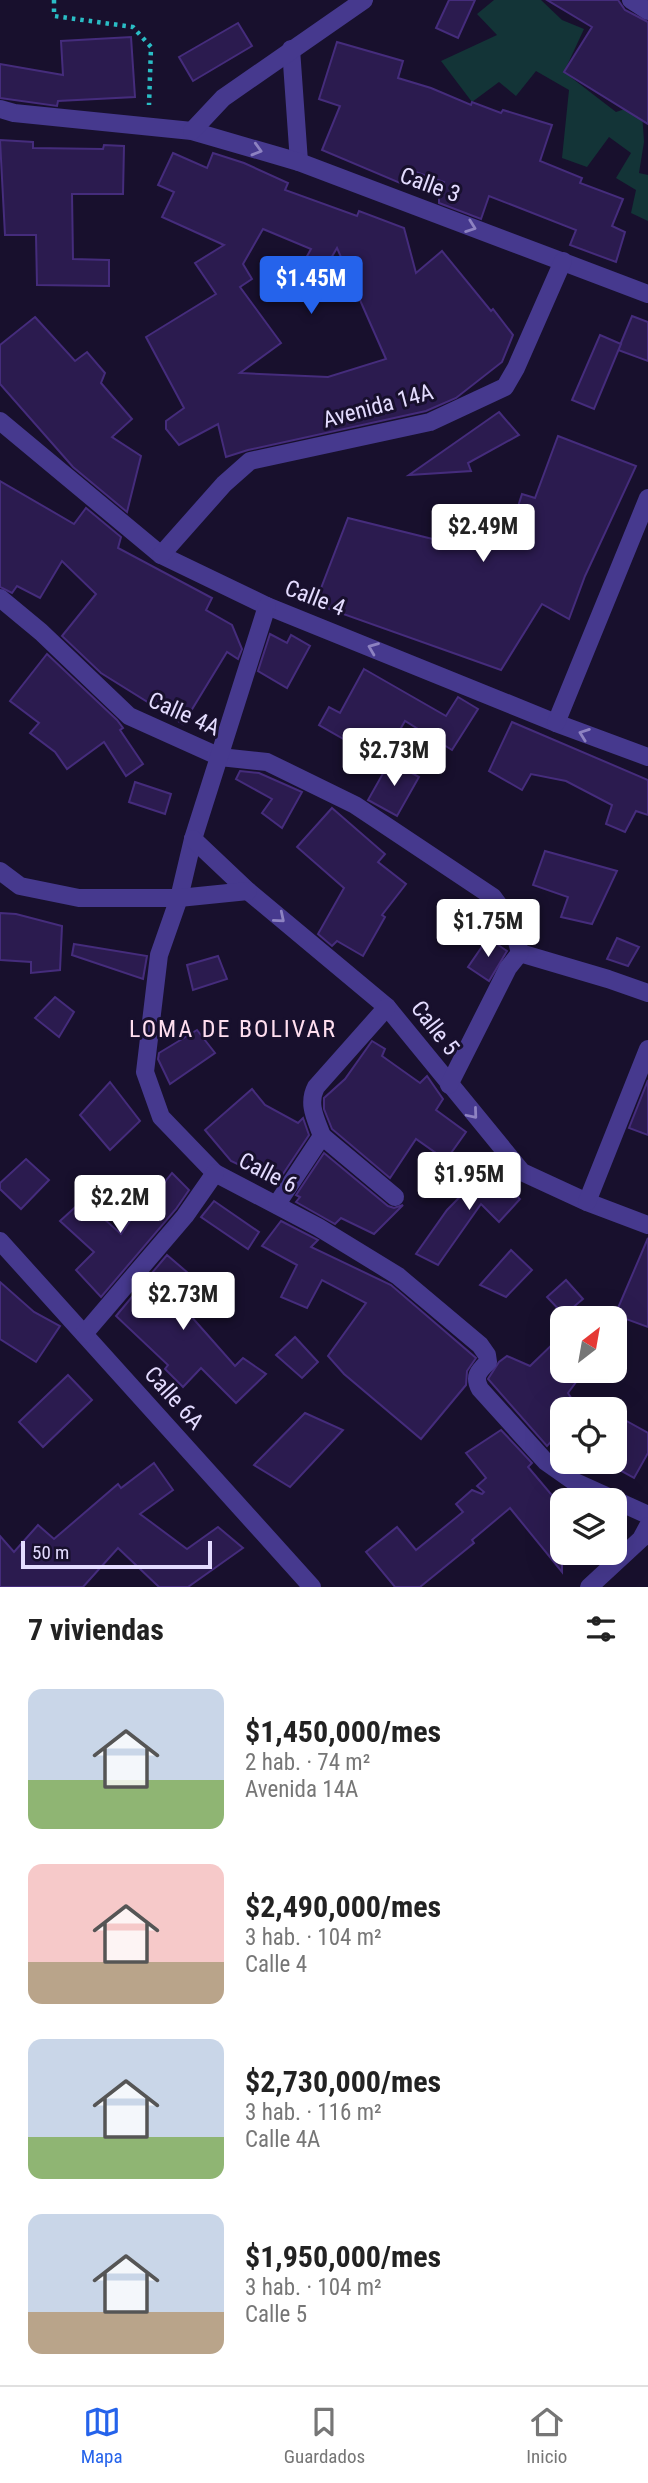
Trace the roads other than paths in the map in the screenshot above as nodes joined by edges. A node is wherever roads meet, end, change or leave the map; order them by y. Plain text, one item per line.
1 (364, 0) edge
2 (631, 0) edge
3 (648, 11) edge
4 (291, 49) junction
5 (0, 109) edge
6 (192, 131) junction
7 (299, 162) junction
8 (563, 261) junction
9 (648, 294) edge
10 (0, 421) edge
11 (648, 498) edge
12 (161, 555) junction
13 (0, 598) edge
14 (267, 606) junction
15 (556, 723) junction
16 (220, 757) junction
17 (648, 757) edge
18 (193, 839) junction
19 (0, 871) edge
20 (248, 891) junction
21 (178, 898) junction
22 (520, 953) junction
23 (648, 993) edge
24 (387, 1007) junction
25 (648, 1049) edge
26 (449, 1086) junction
27 (322, 1136) junction
28 (215, 1173) junction
29 (395, 1197) dead end
30 (587, 1202) junction
31 (277, 1204) junction
32 (648, 1225) edge
33 (0, 1241) edge
34 (84, 1334) junction
35 (648, 1515) edge
36 (648, 1526) edge
37 (312, 1587) edge
38 (589, 1587) edge

1 - 4 street
2 - 3 street
4 - 6 street
4 - 7 street
5 - 6 street, Calle 3
6 -> 7 street, Calle 3
7 -> 8 street, Calle 3
8 - 9 street, Calle 3
8 - 12 street, Avenida 14A
10 - 12 street, Calle 4
11 - 15 street
12 - 14 street, Calle 4
13 - 16 street, Calle 4A
15 -> 14 street, Calle 4
14 - 16 street, Calle 6
17 -> 15 street, Calle 4
16 - 18 street, Calle 6
16 - 22 street, Calle 4A
18 - 20 street, Calle 5
18 - 21 street, Calle 6
19 - 21 street
20 - 21 street
20 -> 24 street, Calle 5
21 - 28 street, Calle 6
22 - 23 street
22 - 26 street
24 - 26 street, Calle 5
24 - 27 street
25 - 30 street
26 -> 30 street, Calle 5
27 - 29 street
27 - 31 street
28 - 31 street, Calle 6
28 - 34 street
30 - 32 street, Calle 5
31 - 35 street, Calle 6
33 - 34 street, Calle 6A
34 - 37 street, Calle 6A
36 - 38 street

